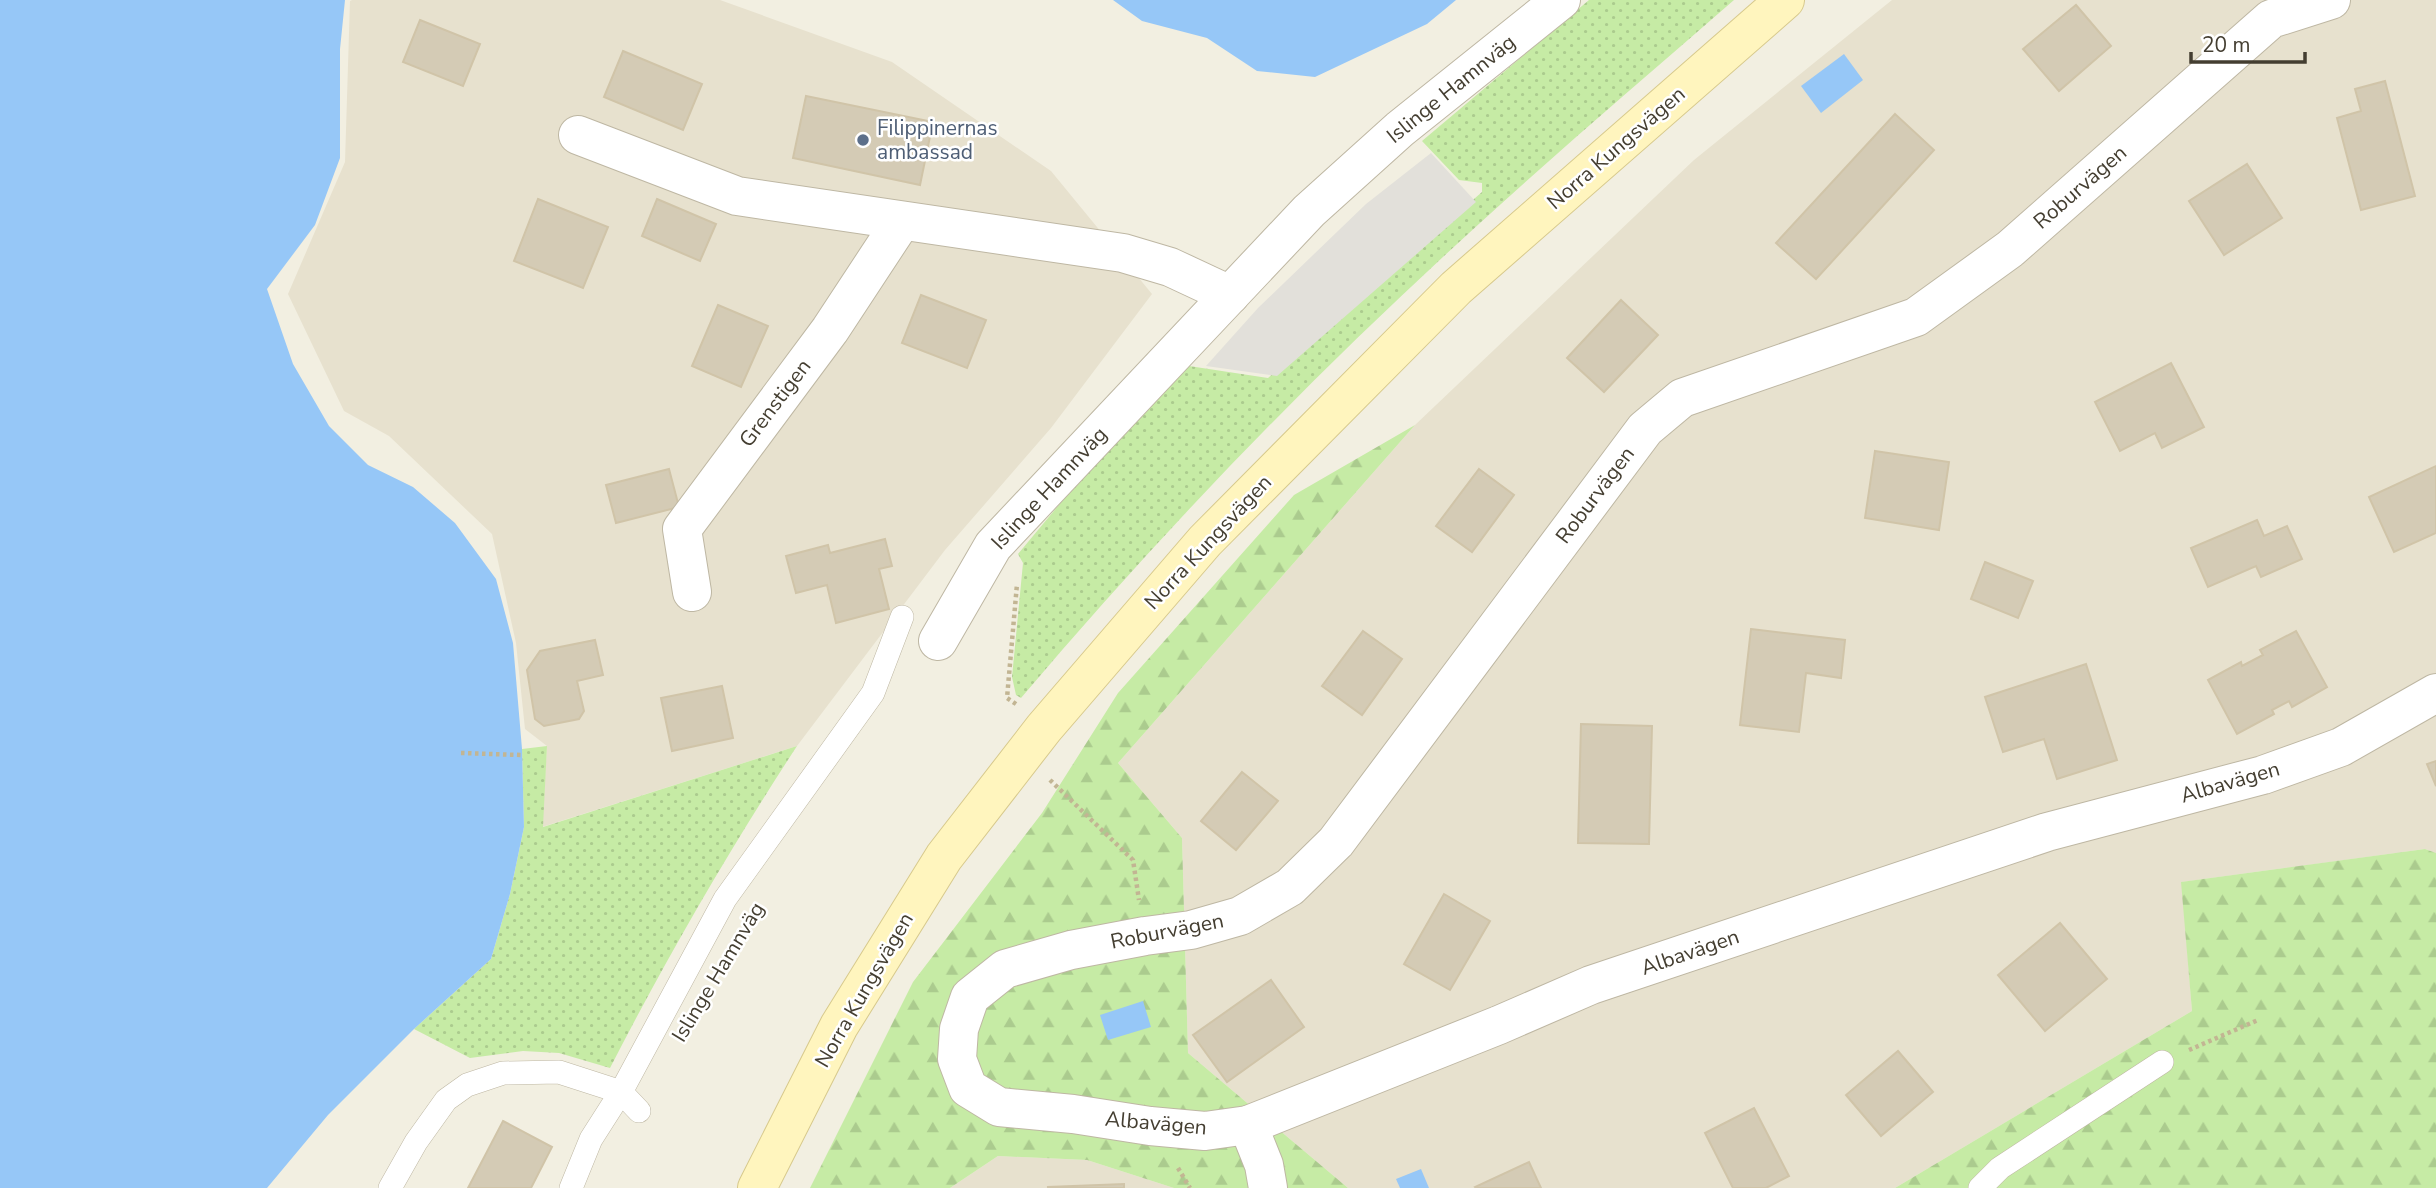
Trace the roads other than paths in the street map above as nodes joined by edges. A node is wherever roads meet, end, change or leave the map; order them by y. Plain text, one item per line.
1 (1561, 0) edge
2 (1785, 0) edge
3 (2332, 0) edge
4 (578, 135) dead end
5 (901, 222) junction
6 (1230, 295) junction
7 (692, 592) dead end
8 (902, 617) dead end
9 (938, 641) dead end
10 (2436, 693) edge
11 (957, 1059) joint
12 (2162, 1062) road end
13 (621, 1092) junction
14 (639, 1111) dead end
15 (1248, 1125) junction
16 (390, 1188) edge
17 (571, 1188) edge
18 (757, 1188) edge
19 (1268, 1188) edge
20 (1980, 1188) edge

1 - 6 street, Islinge Hamnväg
2 - 18 main road, Norra Kungsvägen
3 - 11 street, Roburvägen
4 - 5 street
5 - 6 street
5 - 7 street, Grenstigen
6 - 9 street, Islinge Hamnväg
8 - 13 lane, Islinge Hamnväg
10 - 15 street, Albavägen
11 - 15 street, Albavägen
12 - 20 lane
13 - 14 lane
13 - 16 lane
13 - 17 lane, Islinge Hamnväg
15 - 19 street

